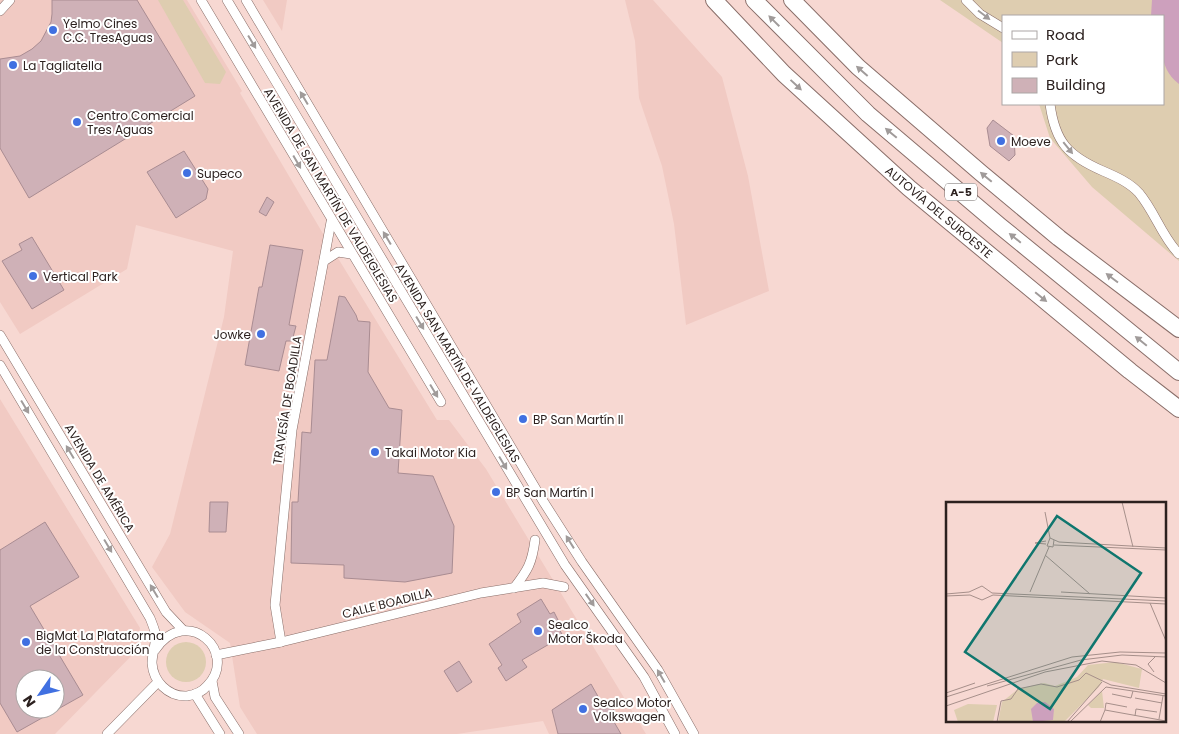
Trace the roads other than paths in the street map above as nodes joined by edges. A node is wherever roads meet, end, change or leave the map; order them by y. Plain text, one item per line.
1 (10, 0) edge
2 (201, 0) edge
3 (226, 0) edge
4 (246, 0) edge
5 (714, 0) edge
6 (754, 0) edge
7 (792, 0) edge
8 (966, 0) edge
9 (0, 11) edge
10 (1002, 27) edge
11 (1050, 105) edge
12 (331, 222) junction
13 (350, 254) junction
14 (1179, 254) edge
15 (324, 262) junction
16 (1179, 329) edge
17 (0, 335) edge
18 (0, 365) edge
19 (1179, 372) edge
20 (440, 402) dead end
21 (1173, 404) edge
22 (1179, 415) edge
23 (535, 540) dead end
24 (564, 587) dead end
25 (514, 588) junction
26 (183, 630) junction
27 (281, 642) junction
28 (155, 650) junction
29 (216, 655) junction
30 (212, 681) junction
31 (158, 682) junction
32 (194, 694) junction
33 (107, 734) edge
34 (220, 734) edge
35 (239, 734) edge
36 (675, 734) edge
37 (694, 734) edge

1 - 9 street
2 -> 12 street, AVENIDA DE SAN MARTÍN DE VALDEIGLESIAS
3 -> 36 street, AVENIDA SAN MARTÍN DE VALDEIGLESIAS
37 -> 4 street, AVENIDA SAN MARTÍN DE VALDEIGLESIAS
5 -> 21 highway, AUTOVÍA DEL SUROESTE / A-5
19 -> 6 highway, A-5
16 -> 7 highway
8 -> 10 street
11 -> 14 street
12 - 13 street, AVENIDA DE SAN MARTÍN DE VALDEIGLESIAS
12 - 15 street, TRAVESÍA DE BOADILLA
13 - 15 street
13 -> 20 street, AVENIDA DE SAN MARTÍN DE VALDEIGLESIAS
15 - 27 street, TRAVESÍA DE BOADILLA
26 -> 17 street, AVENIDA DE AMÉRICA
18 -> 28 street
21 - 22 highway, AUTOVÍA DEL SUROESTE
23 - 25 street
24 - 25 street, CALLE BOADILLA
25 - 27 street, CALLE BOADILLA
26 - 28 street
26 - 29 street
27 - 29 street, CALLE BOADILLA
28 - 31 street
29 - 30 street
30 - 32 street
30 - 35 street
31 - 32 street
31 - 33 street
32 - 34 street

